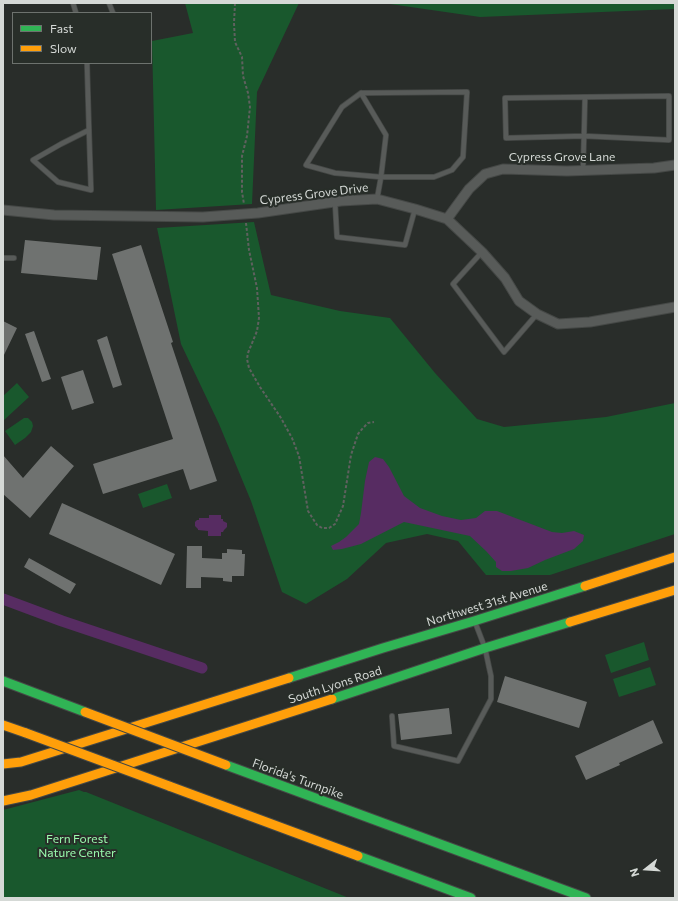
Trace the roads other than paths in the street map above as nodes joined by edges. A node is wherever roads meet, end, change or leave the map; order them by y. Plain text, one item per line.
1 (87, 64) edge
2 (361, 93) junction
3 (585, 97) junction
4 (89, 130) junction
5 (584, 136) junction
6 (675, 165) edge
7 (584, 170) junction
8 (381, 177) junction
9 (377, 199) junction
10 (335, 202) junction
11 (415, 209) junction
12 (3, 210) edge
13 (447, 219) junction
14 (482, 252) junction
15 (3, 258) edge
16 (14, 258) dead end
17 (675, 307) edge
18 (537, 314) junction
19 (675, 557) edge
20 (675, 590) edge
21 (474, 621) junction
22 (485, 648) junction
23 (306, 673) joint
24 (3, 681) edge
25 (392, 716) dead end
26 (3, 725) edge
27 (3, 764) edge
28 (3, 801) edge
29 (471, 898) edge
30 (586, 898) edge

1 - 4 lane
2 - 8 lane
2 - 8 lane
2 - 8 lane
3 - 5 lane
3 - 5 lane
3 - 5 lane
4 - 4 lane
5 - 7 lane
6 - 7 street, Cypress Grove Lane
7 - 13 street, Cypress Grove Lane
8 - 9 lane
9 - 10 street, Cypress Grove Drive
9 - 11 street, Cypress Grove Drive
10 - 11 lane
10 - 12 street, Cypress Grove Drive
11 - 13 street, Cypress Grove Drive
13 - 14 street, Cypress Grove Drive
14 - 18 street, Cypress Grove Drive
14 - 18 lane
15 - 16 lane
17 - 18 street, Cypress Grove Drive
19 - 21 main road, Northwest 31st Avenue
20 - 22 main road, South Lyons Road
21 - 22 lane
21 - 23 main road, Northwest 31st Avenue
22 - 25 lane
22 - 28 main road, South Lyons Road
23 - 27 main road, South Lyons Road
24 - 30 main road, Florida's Turnpike, bridge
26 - 29 main road, bridge

